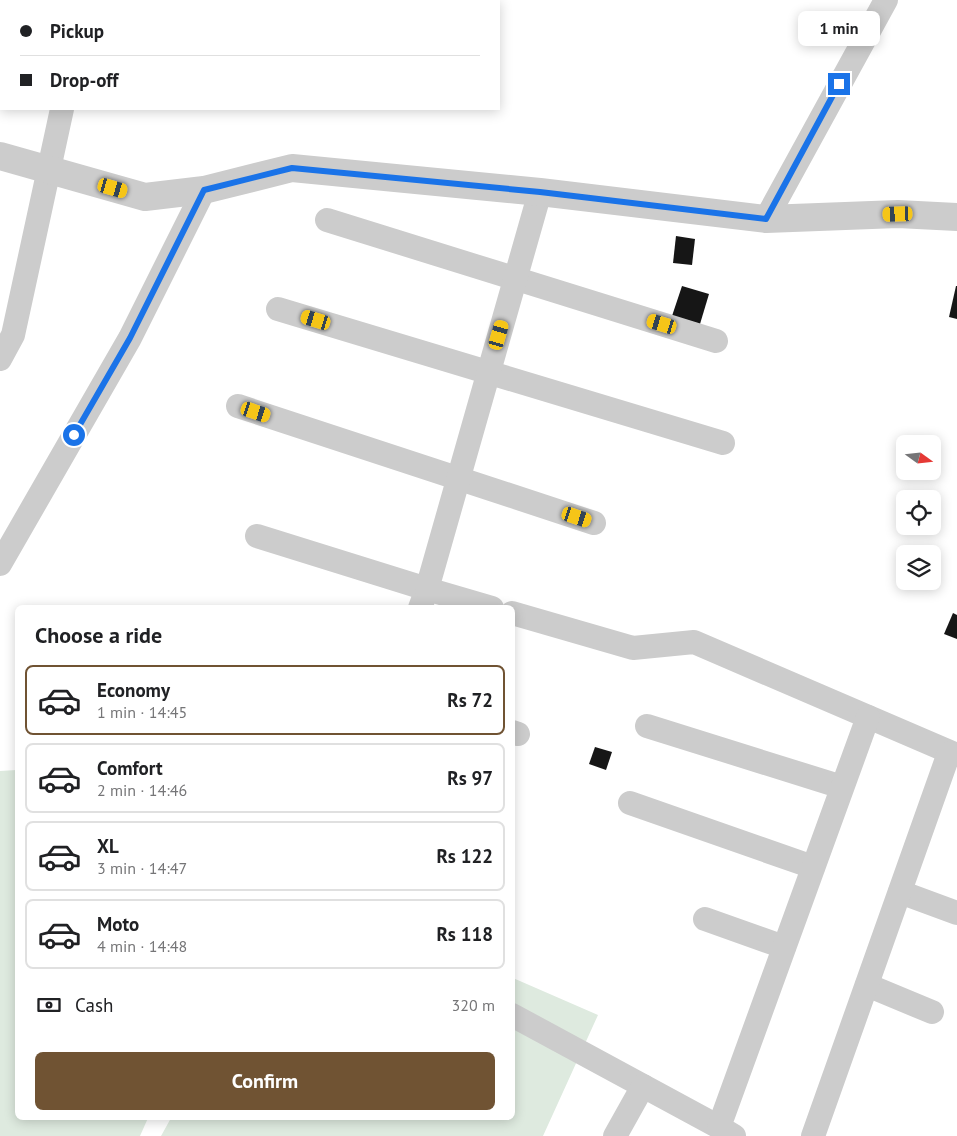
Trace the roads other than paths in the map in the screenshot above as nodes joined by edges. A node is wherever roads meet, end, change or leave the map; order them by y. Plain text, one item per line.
1 (886, 0) edge
2 (62, 110) edge
3 (0, 156) edge
4 (48, 170) junction
5 (204, 190) junction
6 (540, 192) junction
7 (957, 218) edge
8 (766, 219) junction
9 (328, 220) dead end
10 (515, 278) junction
11 (278, 308) dead end
12 (716, 341) dead end
13 (0, 359) edge
14 (488, 372) junction
15 (238, 406) dead end
16 (723, 443) dead end
17 (458, 478) junction
18 (594, 523) dead end
19 (257, 536) dead end
20 (0, 564) edge
21 (424, 598) edge
22 (472, 605) edge
23 (515, 615) edge
24 (868, 717) junction
25 (647, 726) dead end
26 (953, 754) edge
27 (842, 787) junction
28 (630, 803) dead end
29 (813, 867) junction
30 (900, 892) junction
31 (957, 913) edge
32 (705, 919) dead end
33 (784, 947) junction
34 (866, 985) junction
35 (932, 1012) dead end
36 (515, 1017) edge
37 (644, 1086) junction
38 (726, 1132) edge
39 (615, 1136) edge
40 (813, 1136) edge

1 - 8 street
2 - 4 street
3 - 4 street
4 - 5 street
4 - 13 street
5 - 6 street
5 - 20 street
6 - 8 street
6 - 10 street
7 - 8 street
9 - 10 street
10 - 12 street
10 - 14 street
11 - 14 street
14 - 16 street
14 - 17 street
15 - 17 street
17 - 18 street
17 - 21 street
19 - 21 street
21 - 22 street
23 - 24 street
24 - 26 street
24 - 27 street
25 - 27 street
26 - 30 street
27 - 29 street
28 - 29 street
29 - 33 street
30 - 31 street
30 - 34 street
32 - 33 street
33 - 38 street
34 - 35 street
34 - 40 street
36 - 37 street
37 - 38 street
37 - 39 street

